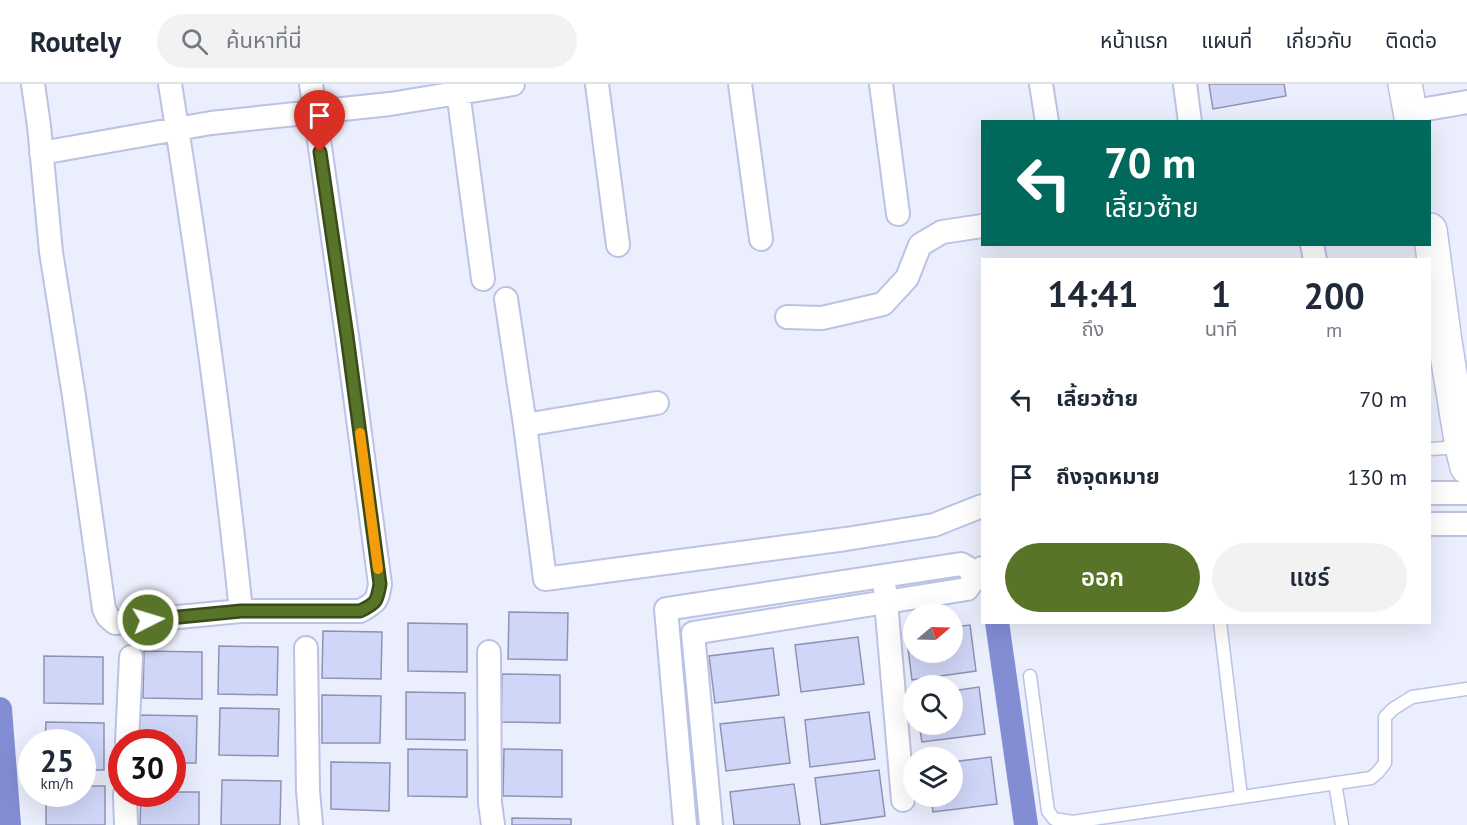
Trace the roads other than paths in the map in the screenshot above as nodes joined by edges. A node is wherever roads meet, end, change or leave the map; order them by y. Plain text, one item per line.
1 (33, 84) edge
2 (170, 84) edge
3 (311, 84) edge
4 (513, 84) edge
5 (597, 84) edge
6 (740, 84) edge
7 (881, 84) edge
8 (1041, 84) edge
9 (1185, 84) edge
10 (458, 89) edge
11 (1467, 102) edge
12 (1408, 106) edge
13 (315, 112) junction
14 (1047, 120) edge
15 (1190, 120) edge
16 (177, 129) junction
17 (41, 153) junction
18 (898, 214) dead end
19 (981, 226) edge
20 (761, 239) dead end
21 (618, 245) dead end
22 (1431, 246) edge
23 (483, 279) dead end
24 (506, 299) dead end
25 (787, 317) dead end
26 (1437, 343) edge
27 (657, 404) dead end
28 (525, 424) junction
29 (1431, 449) edge
30 (1465, 457) edge
31 (1431, 493) edge
32 (1467, 493) edge
33 (981, 506) edge
34 (1431, 524) edge
35 (1467, 524) edge
36 (980, 571) edge
37 (884, 575) junction
38 (887, 603) junction
39 (241, 611) junction
40 (1220, 624) edge
41 (306, 648) dead end
42 (489, 652) dead end
43 (131, 657) dead end
44 (1030, 676) dead end
45 (1467, 689) edge
46 (128, 729) edge
47 (705, 757) junction
48 (679, 759) junction
49 (1335, 783) junction
50 (1241, 797) junction
51 (903, 800) dead end
52 (125, 807) edge
53 (126, 825) edge
54 (310, 825) edge
55 (493, 825) edge
56 (685, 825) edge
57 (711, 825) edge
58 (1342, 825) edge

1 - 17 street
2 - 16 street
3 - 13 street
4 - 10 street
5 - 21 street
6 - 20 street
7 - 18 street
8 - 14 street
9 - 15 street
10 - 13 street
10 - 23 street
11 - 12 street
13 - 16 street
13 - 39 street
16 - 17 street
16 - 39 street
17 - 39 street
19 - 25 street
22 - 26 main road
24 - 28 street
26 - 30 main road
27 - 28 street
28 - 33 street
29 - 30 lane
31 - 32 street
34 - 35 street
36 - 37 street
36 - 38 street
37 - 38 street
37 - 48 street
38 - 47 street
38 - 51 street
40 - 50 lane
41 - 54 street
42 - 55 street
43 - 46 street
44 - 50 lane
45 - 49 lane
47 - 48 street
47 - 57 street
48 - 56 street
49 - 50 lane
49 - 58 lane
52 - 53 street

